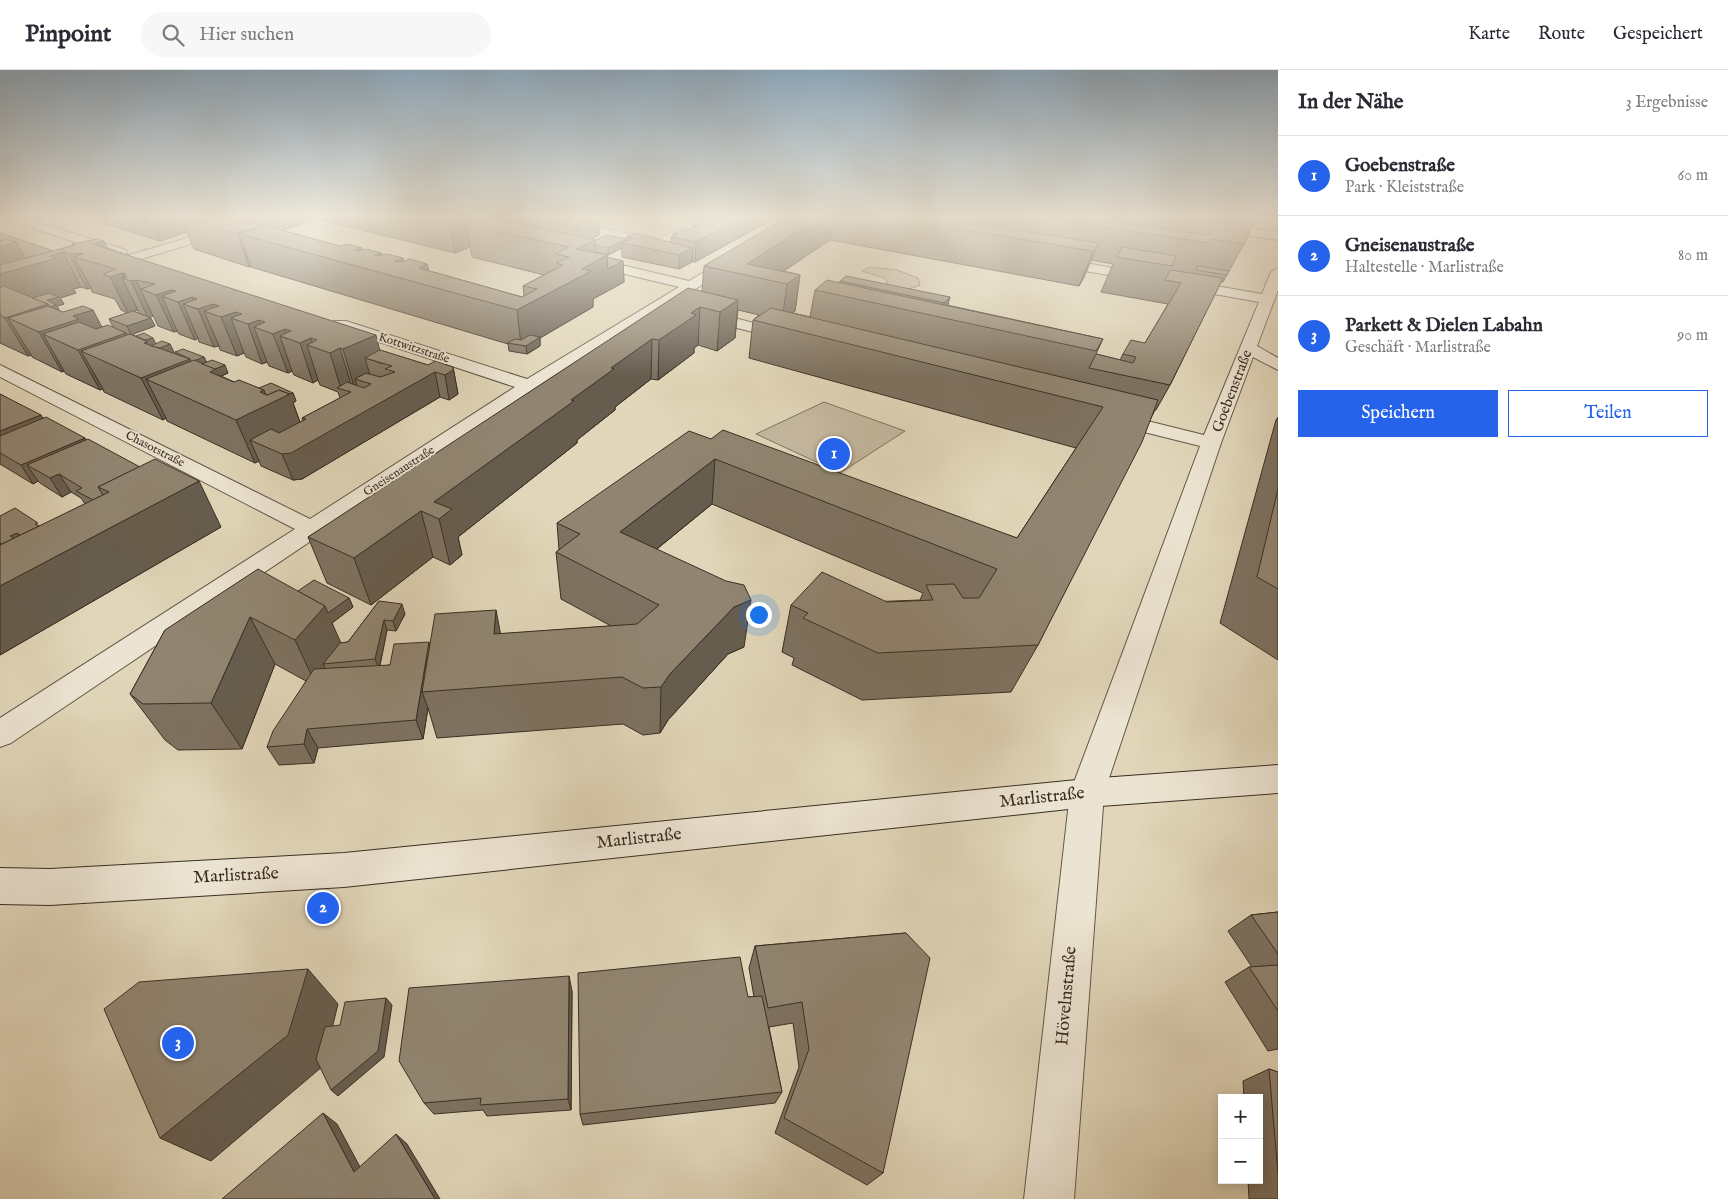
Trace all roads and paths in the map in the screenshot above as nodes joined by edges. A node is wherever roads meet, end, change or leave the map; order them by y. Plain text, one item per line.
1 (630, 271) edge
2 (713, 271) edge
3 (1104, 271) edge
4 (1278, 272) edge
5 (690, 284) junction
6 (1266, 299) junction
7 (659, 304) junction
8 (322, 318) edge
9 (801, 340) edge
10 (1249, 348) junction
11 (1278, 364) edge
12 (0, 370) edge
13 (530, 386) junction
14 (1097, 414) edge
15 (1211, 443) junction
16 (311, 528) junction
17 (0, 734) edge
18 (1278, 780) edge
19 (1086, 793) junction
20 (0, 886) edge
21 (1049, 1199) edge

1 - 5 street
2 - 5 street, Gneisenaustraße
3 - 6 street
4 - 6 street, Goebenstraße
5 - 7 street, Gneisenaustraße
6 - 10 street, Goebenstraße
7 - 9 street
7 - 13 street, Gneisenaustraße
8 - 13 street, Kottwitzstraße
10 - 11 street
10 - 15 street, Goebenstraße
12 - 16 street, Chasotstraße
13 - 16 street, Gneisenaustraße
14 - 15 street
15 - 19 street, Goebenstraße
16 - 17 street, Gneisenaustraße
18 - 19 street, Marlistraße
19 - 20 street, Marlistraße
19 - 21 street, Hövelnstraße

